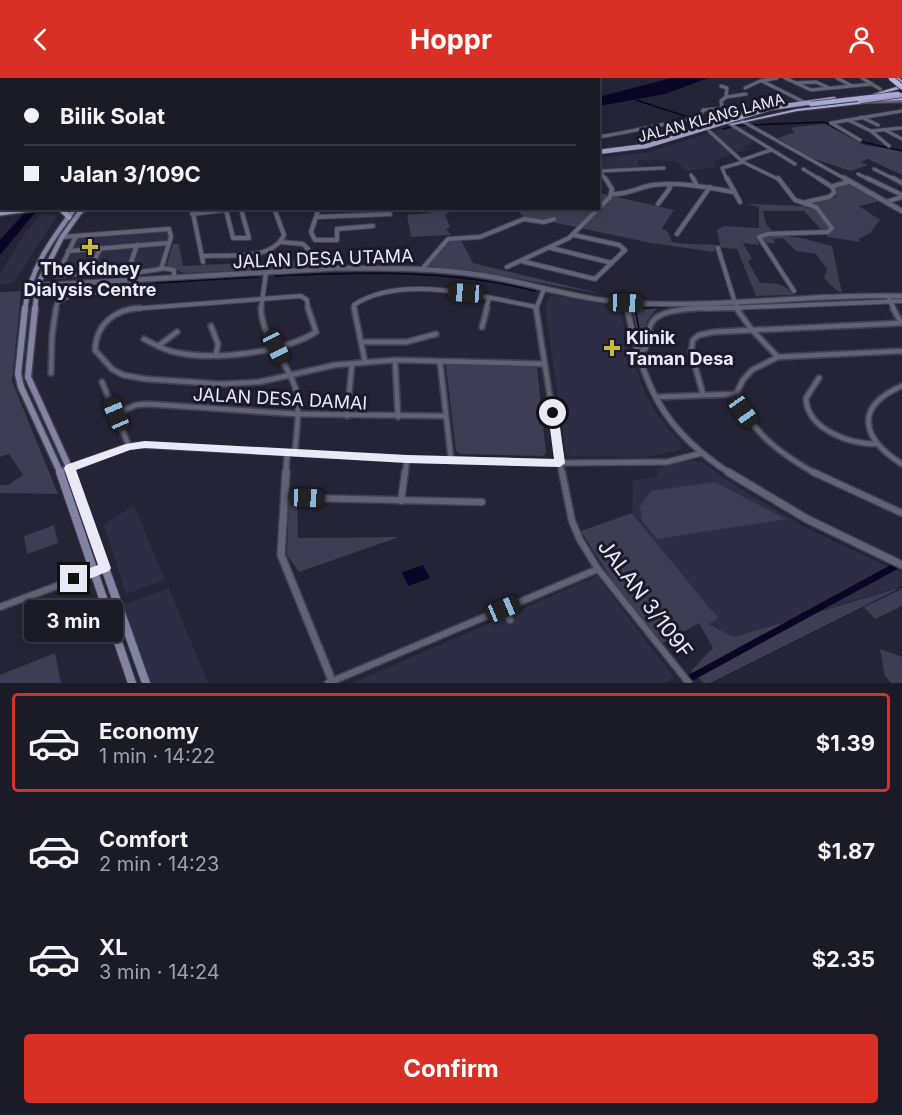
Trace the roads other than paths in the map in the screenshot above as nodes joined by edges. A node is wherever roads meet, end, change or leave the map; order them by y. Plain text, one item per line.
1 (777, 78) edge
2 (785, 78) edge
3 (837, 78) edge
4 (862, 78) edge
5 (894, 78) edge
6 (762, 81) junction
7 (795, 83) junction
8 (872, 84) junction
9 (902, 84) edge
10 (722, 86) dead end
11 (852, 86) junction
12 (745, 88) dead end
13 (829, 88) junction
14 (880, 89) dead end
15 (746, 94) dead end
16 (872, 96) junction
17 (902, 96) edge
18 (726, 97) junction
19 (878, 100) junction
20 (804, 102) junction
21 (866, 102) junction
22 (724, 108) junction
23 (775, 111) joint
24 (902, 111) edge
25 (738, 117) junction
26 (861, 117) junction
27 (848, 120) junction
28 (731, 124) junction
29 (878, 125) dead end
30 (712, 127) junction
31 (899, 128) edge
32 (885, 130) junction
33 (871, 131) junction
34 (600, 137) edge
35 (902, 139) edge
36 (860, 140) dead end
37 (889, 146) dead end
38 (771, 150) junction
39 (600, 154) edge
40 (743, 161) junction
41 (795, 164) dead end
42 (664, 168) dead end
43 (803, 169) dead end
44 (600, 170) edge
45 (874, 170) dead end
46 (600, 171) edge
47 (858, 174) dead end
48 (692, 176) dead end
49 (848, 182) junction
50 (902, 183) edge
51 (696, 184) junction
52 (669, 186) junction
53 (710, 187) junction
54 (832, 187) junction
55 (733, 192) junction
56 (612, 194) junction
57 (902, 196) edge
58 (740, 202) dead end
59 (886, 202) junction
60 (657, 204) dead end
61 (804, 204) junction
62 (600, 207) edge
63 (23, 210) edge
64 (62, 210) edge
65 (74, 210) edge
66 (82, 210) edge
67 (226, 210) edge
68 (242, 210) edge
69 (275, 210) edge
70 (318, 210) edge
71 (597, 210) edge
72 (192, 211) edge
73 (902, 211) edge
74 (0, 213) edge
75 (390, 214) dead end
76 (69, 217) junction
77 (316, 217) junction
78 (554, 219) dead end
79 (373, 226) dead end
80 (677, 234) dead end
81 (573, 235) junction
82 (62, 237) junction
83 (76, 237) junction
84 (281, 242) junction
85 (169, 243) junction
86 (137, 246) junction
87 (551, 248) junction
88 (718, 248) dead end
89 (100, 249) junction
90 (69, 251) junction
91 (202, 256) junction
92 (304, 257) dead end
93 (521, 261) junction
94 (203, 262) dead end
95 (612, 263) junction
96 (507, 267) dead end
97 (159, 270) junction
98 (422, 270) junction
99 (266, 273) junction
100 (126, 274) junction
101 (174, 277) junction
102 (124, 280) junction
103 (133, 280) junction
104 (29, 284) junction
105 (37, 284) junction
106 (544, 289) junction
107 (794, 291) dead end
108 (887, 295) junction
109 (902, 296) edge
110 (489, 298) junction
111 (263, 299) junction
112 (890, 301) junction
113 (902, 301) edge
114 (626, 303) junction
115 (735, 305) junction
116 (536, 307) junction
117 (902, 323) edge
118 (211, 326) dead end
119 (482, 327) dead end
120 (752, 330) junction
121 (177, 332) dead end
122 (436, 334) dead end
123 (144, 339) dead end
124 (362, 342) junction
125 (158, 346) junction
126 (276, 347) junction
127 (902, 351) edge
128 (638, 352) junction
129 (216, 354) junction
130 (778, 357) junction
131 (395, 360) junction
132 (365, 362) junction
133 (440, 362) junction
134 (352, 363) junction
135 (544, 364) junction
136 (51, 373) dead end
137 (290, 375) junction
138 (819, 378) dead end
139 (102, 382) dead end
140 (902, 386) edge
141 (703, 394) junction
142 (736, 394) junction
143 (657, 397) junction
144 (116, 414) junction
145 (297, 414) junction
146 (347, 416) junction
147 (445, 416) junction
148 (398, 417) junction
149 (877, 444) junction
150 (129, 447) junction
151 (287, 452) junction
152 (295, 452) junction
153 (702, 453) junction
154 (407, 459) junction
155 (451, 459) junction
156 (560, 463) junction
157 (902, 464) edge
158 (70, 468) junction
159 (60, 471) junction
160 (307, 498) dead end
161 (401, 501) junction
162 (482, 502) dead end
163 (902, 513) edge
164 (902, 565) edge
165 (105, 568) junction
166 (598, 569) junction
167 (95, 571) junction
168 (0, 607) edge
169 (503, 609) junction
170 (510, 620) dead end
171 (331, 682) edge
172 (132, 683) edge
173 (146, 683) edge
174 (689, 683) edge

1 - 6 street
2 - 7 street
3 - 11 street
4 - 8 street
5 - 9 highway, bridge
5 - 16 highway
6 - 12 street
6 - 20 street
7 - 13 street
7 - 13 street
8 - 11 street
8 - 14 street
10 - 18 street
11 - 13 street
15 - 18 street
16 - 17 main road, JALAN KLANG LAMA
16 - 19 highway
16 - 20 main road, JALAN KLANG LAMA
17 - 19 highway
17 - 21 street
17 - 23 highway, bridge
18 - 22 street
19 - 21 highway
20 - 25 main road, JALAN KLANG LAMA
21 - 25 highway
22 - 25 street
22 - 34 street
23 - 28 main road, JALAN KLANG LAMA
24 - 26 street
25 - 28 highway
25 - 30 main road, JALAN KLANG LAMA
25 - 49 street
26 - 27 street
26 - 29 street
27 - 33 street
27 - 36 street
28 - 30 main road, JALAN KLANG LAMA
28 - 38 street
30 - 39 main road, JALAN KLANG LAMA
30 - 40 street
31 - 32 street
32 - 33 street
32 - 35 street
33 - 37 street
38 - 40 street
38 - 41 street
40 - 55 street
40 - 61 street
42 - 44 street
43 - 54 street
45 - 50 street
46 - 56 street
47 - 57 street
48 - 51 street
49 - 54 street
49 - 59 street
51 - 52 street
51 - 53 street
52 - 56 street
52 - 60 street
53 - 55 street
53 - 80 street
54 - 61 street
55 - 58 street
56 - 62 street
57 - 59 street
59 - 73 street
61 - 107 street
63 - 74 main road
64 - 76 main road
65 - 76 main road
66 - 82 main road
67 - 68 street
67 - 72 street
69 - 84 street
70 - 77 street
71 - 81 street
72 - 91 street
75 - 77 street
76 - 104 main road
77 - 79 street
78 - 98 street
81 - 87 street
81 - 95 street
82 - 83 street
82 - 105 main road
83 - 85 street
83 - 90 street
84 - 91 street
84 - 92 street
85 - 86 street
85 - 97 street
86 - 89 street
86 - 100 street
87 - 93 street
87 - 95 street
88 - 115 street
89 - 90 street
89 - 90 street
91 - 94 street
93 - 95 street
93 - 96 street
97 - 100 street
97 - 101 street
98 - 99 street, JALAN DESA UTAMA
98 - 106 street, JALAN DESA UTAMA
99 - 101 street, JALAN DESA UTAMA
99 - 111 street
100 - 102 street
101 - 103 street, JALAN DESA UTAMA
102 - 103 street, JALAN DESA UTAMA
102 - 105 street, JALAN DESA UTAMA
103 - 136 street
104 - 105 street, JALAN DESA UTAMA
104 - 159 main road
105 - 158 main road
106 - 114 street, JALAN DESA UTAMA
106 - 116 street
108 - 109 street, JALAN DESA UTAMA
108 - 112 street
108 - 115 street, JALAN DESA UTAMA
110 - 116 street
110 - 119 street
110 - 124 street
111 - 126 street
111 - 126 street
111 - 137 street
112 - 113 street
112 - 115 street
112 - 117 street
114 - 115 street, JALAN DESA UTAMA
114 - 128 street
115 - 120 street
115 - 128 street
116 - 135 street, JALAN 3/109F
117 - 120 street
118 - 129 street
120 - 130 street
120 - 141 street
121 - 125 street
122 - 124 street
123 - 125 street
124 - 132 street
125 - 129 street
126 - 129 street
126 - 137 street
127 - 130 street
128 - 143 street
130 - 142 street
131 - 132 street
131 - 133 street
131 - 148 street
132 - 134 street
133 - 135 street
133 - 147 street
134 - 137 street
134 - 146 street
135 - 156 street, JALAN 3/109F
137 - 145 street
138 - 149 street
139 - 144 street
140 - 149 street
141 - 142 street
141 - 143 street
142 - 163 street
143 - 153 street
144 - 145 street, JALAN DESA DAMAI
144 - 150 street
145 - 146 street, JALAN DESA DAMAI
145 - 152 street
146 - 148 street, JALAN DESA DAMAI
147 - 148 street, JALAN DESA DAMAI
147 - 155 street
149 - 157 street
150 - 151 street
150 - 158 street
151 - 152 street
151 - 171 street
152 - 154 street
153 - 156 street
153 - 164 street
154 - 155 street
154 - 161 street
155 - 156 street
156 - 166 street, JALAN 3/109F
158 - 159 street
158 - 165 main road
159 - 167 main road
160 - 161 street
161 - 162 street
165 - 167 street
165 - 173 main road
166 - 169 street
166 - 174 street, JALAN 3/109F
167 - 168 street
167 - 172 main road
169 - 170 street
169 - 171 street

